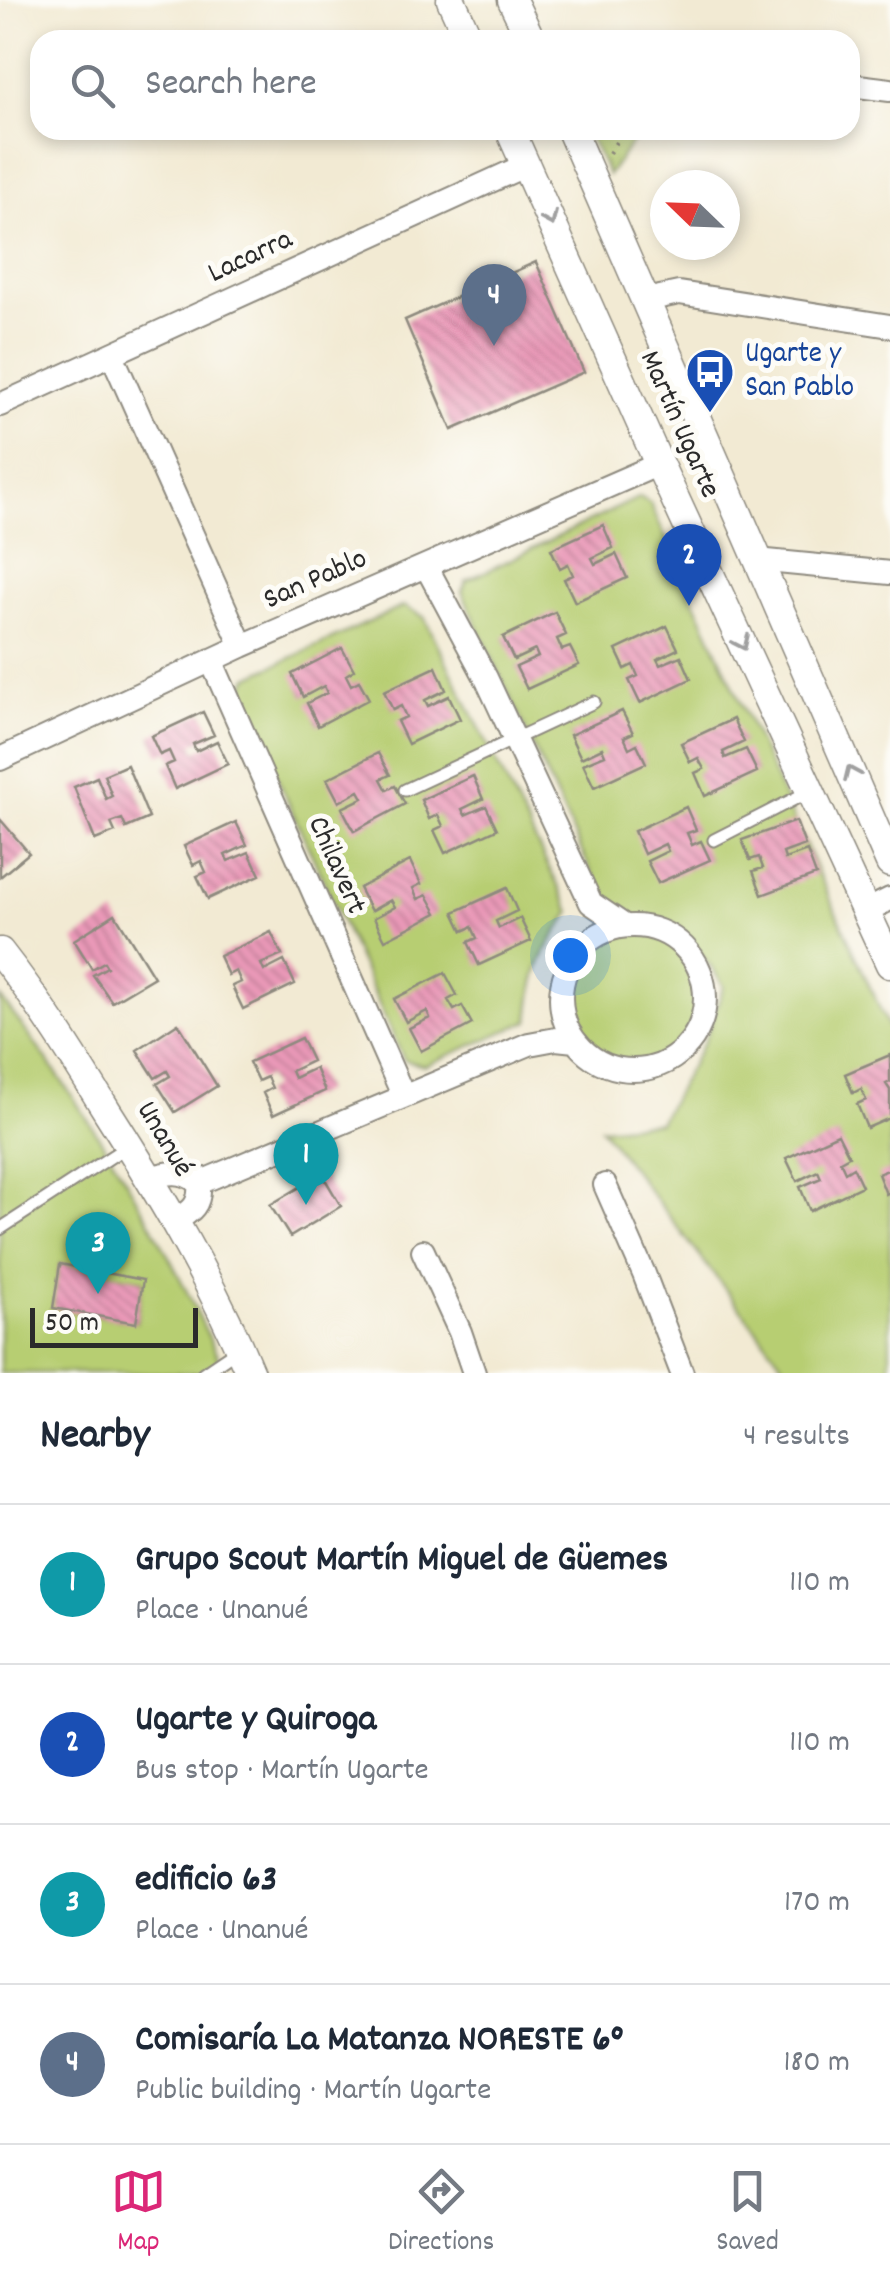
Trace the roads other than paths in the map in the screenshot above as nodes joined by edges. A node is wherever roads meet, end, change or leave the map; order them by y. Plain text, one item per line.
1 (451, 0) edge
2 (512, 0) edge
3 (464, 30) edge
4 (526, 30) edge
5 (860, 86) edge
6 (890, 90) edge
7 (515, 140) edge
8 (575, 140) edge
9 (526, 165) junction
10 (646, 300) junction
11 (890, 326) edge
12 (112, 355) junction
13 (0, 405) edge
14 (659, 464) junction
15 (757, 560) junction
16 (426, 566) junction
17 (890, 573) edge
18 (242, 646) junction
19 (212, 660) junction
20 (594, 702) dead end
21 (514, 739) junction
22 (0, 758) edge
23 (405, 790) dead end
24 (810, 791) junction
25 (714, 840) dead end
26 (890, 863) edge
27 (591, 903) junction
28 (878, 905) edge
29 (625, 926) junction
30 (580, 949) junction
31 (0, 952) edge
32 (890, 964) edge
33 (562, 988) junction
34 (575, 1041) junction
35 (529, 1044) junction
36 (403, 1096) junction
37 (129, 1145) junction
38 (149, 1178) junction
39 (200, 1183) junction
40 (604, 1184) dead end
41 (174, 1222) junction
42 (0, 1229) edge
43 (423, 1251) dead end
44 (245, 1360) edge
45 (203, 1373) edge
46 (474, 1373) edge
47 (682, 1373) edge

1 - 3 street
2 - 4 street
5 - 6 street
7 - 9 street, Martín Ugarte
8 - 10 street, Martín Ugarte
9 - 12 street, Lacarra
9 -> 14 street, Martín Ugarte
10 - 11 street
10 - 15 street, Martín Ugarte
12 - 13 street, Lacarra
12 - 18 street
14 - 16 street, San Pablo
14 -> 24 street, Martín Ugarte
15 - 17 street
26 -> 15 street, Martín Ugarte
16 - 18 street, San Pablo
16 - 21 street
18 - 19 street, San Pablo
19 - 22 street, San Pablo
19 - 36 street, Chilavert
20 - 21 lane
21 - 23 lane
21 - 27 street
24 - 25 lane
24 - 28 street, Martín Ugarte
27 - 29 street
27 - 30 street
28 - 32 street, Martín Ugarte
29 - 30 street
29 - 34 street
30 - 33 street
31 - 37 street, Unanué
33 - 34 street
33 - 35 street
34 - 35 street
35 - 36 street
36 - 39 street
37 - 38 street, Unanué
37 - 42 lane
38 - 39 street
38 - 41 street, Unanué
39 - 41 street
40 - 47 street
41 - 44 street, Unanué
43 - 46 street
44 - 45 lane

